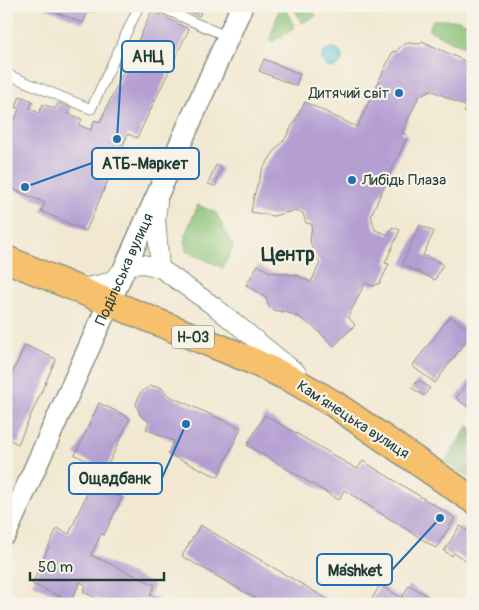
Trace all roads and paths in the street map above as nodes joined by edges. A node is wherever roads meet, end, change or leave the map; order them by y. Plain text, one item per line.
1 (139, 6) edge
2 (157, 6) edge
3 (242, 6) edge
4 (229, 37) junction
5 (6, 74) edge
6 (165, 181) junction
7 (6, 259) edge
8 (160, 268) junction
9 (124, 269) junction
10 (63, 284) junction
11 (108, 302) junction
12 (334, 404) junction
13 (473, 500) edge
14 (6, 533) edge

1 - 5 lane
2 - 4 lane
3 - 4 street, Подільська вулиця
4 - 6 street, Подільська вулиця
6 - 8 street
6 - 9 street, Подільська вулиця
7 - 10 main road, Камʼянецька вулиця
8 - 9 street
8 - 12 street
9 - 10 street
9 - 11 street, Подільська вулиця
10 - 11 main road, Камʼянецька вулиця
11 - 12 main road, Камʼянецька вулиця / Н-03
11 - 14 street, Подільська вулиця
12 - 13 main road, Камʼянецька вулиця / Н-03

